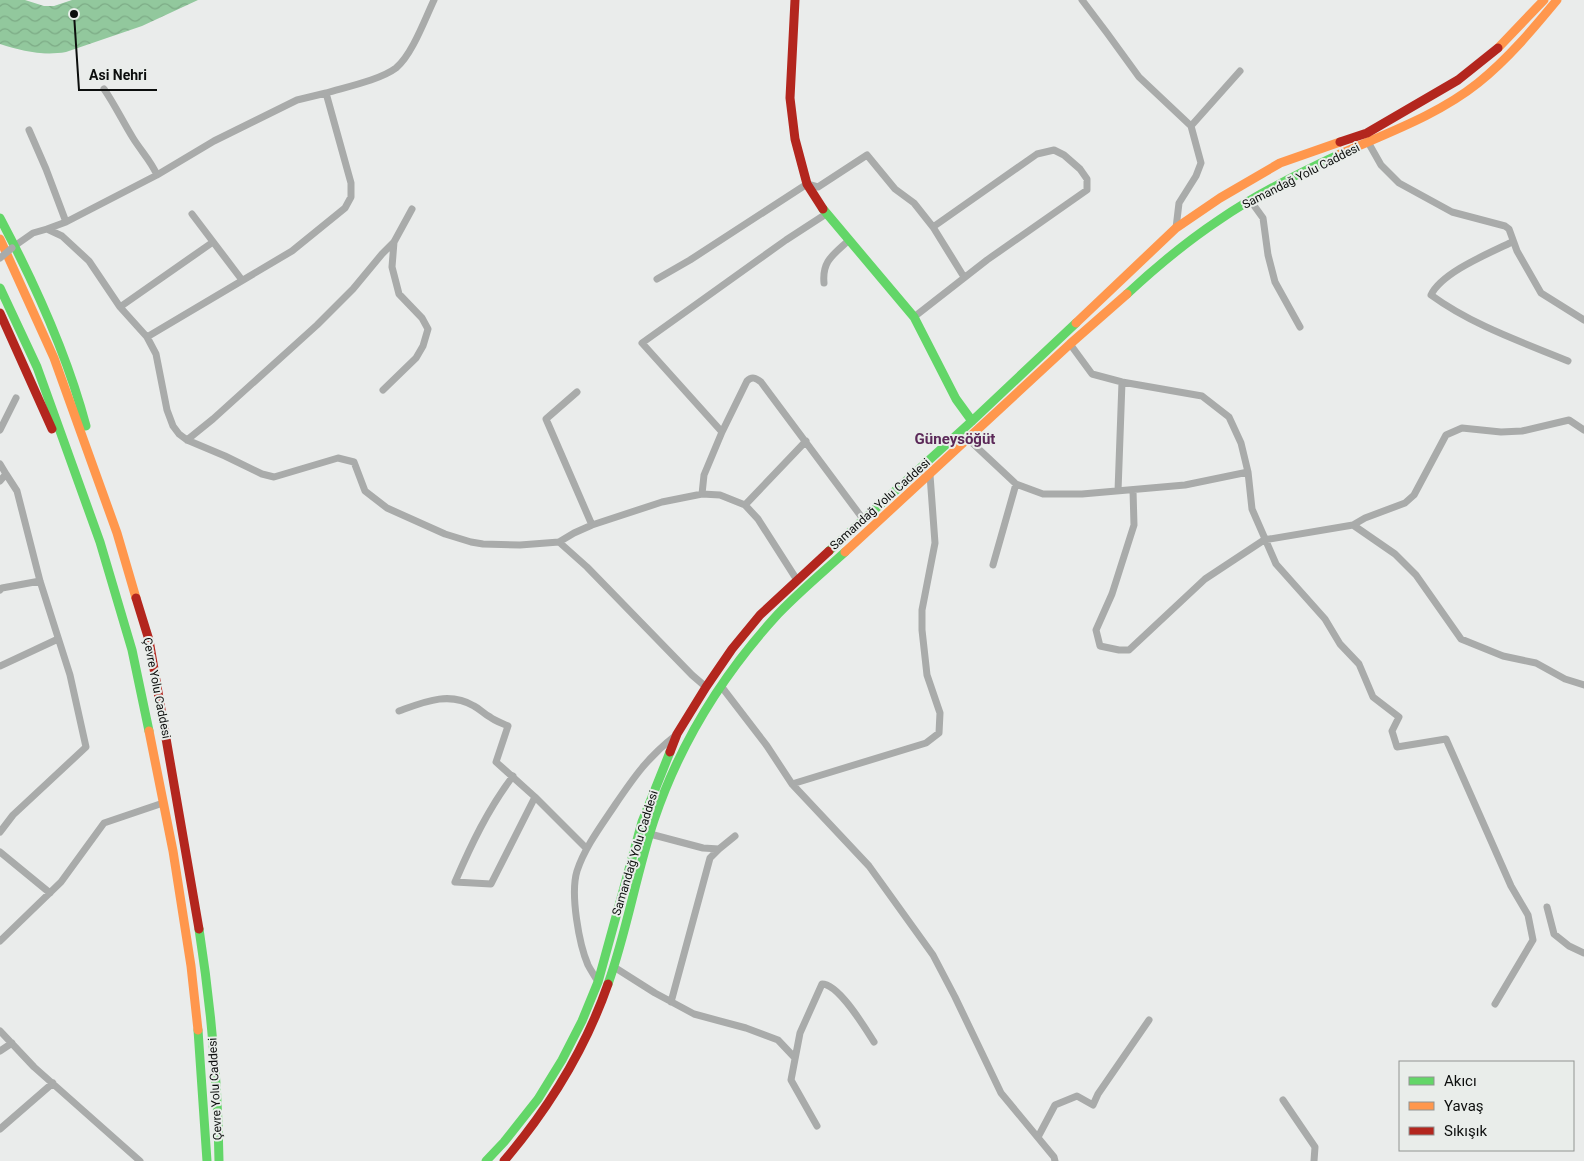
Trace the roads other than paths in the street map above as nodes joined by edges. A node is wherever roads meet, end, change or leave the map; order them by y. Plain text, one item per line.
1 (434, 0) edge
2 (795, 0) edge
3 (1082, 0) edge
4 (1544, 0) edge
5 (1557, 0) edge
6 (1240, 71) dead end
7 (104, 90) dead end
8 (326, 93) junction
9 (1191, 126) junction
10 (28, 130) dead end
11 (1368, 142) junction
12 (157, 175) junction
13 (807, 184) junction
14 (1250, 200) junction
15 (412, 209) dead end
16 (192, 214) dead end
17 (826, 214) junction
18 (0, 218) edge
19 (66, 222) junction
20 (934, 227) junction
21 (1176, 228) junction
22 (47, 229) junction
23 (0, 239) edge
24 (848, 241) junction
25 (213, 242) junction
26 (394, 242) junction
27 (1512, 242) junction
28 (13, 247) junction
29 (0, 258) edge
30 (964, 277) junction
31 (657, 279) dead end
32 (242, 280) junction
33 (824, 283) dead end
34 (0, 288) edge
35 (120, 306) junction
36 (0, 313) edge
37 (914, 317) junction
38 (1584, 320) edge
39 (1300, 327) dead end
40 (147, 336) junction
41 (1070, 344) junction
42 (1568, 361) dead end
43 (1122, 382) junction
44 (383, 390) dead end
45 (577, 392) dead end
46 (16, 398) dead end
47 (972, 421) junction
48 (0, 430) edge
49 (1584, 430) edge
50 (722, 432) junction
51 (968, 439) junction
52 (187, 440) junction
53 (806, 441) junction
54 (0, 464) edge
55 (74, 470) junction
56 (1248, 472) junction
57 (6, 474) junction
58 (930, 475) junction
59 (0, 481) edge
60 (1016, 484) junction
61 (1133, 490) junction
62 (1118, 491) junction
63 (702, 494) junction
64 (105, 500) junction
65 (745, 505) junction
66 (863, 519) junction
67 (592, 525) junction
68 (1353, 526) junction
69 (1264, 540) junction
70 (559, 542) junction
71 (993, 565) dead end
72 (797, 580) junction
73 (40, 581) junction
74 (1, 588) edge
75 (58, 638) junction
76 (0, 666) edge
77 (1584, 685) edge
78 (721, 686) junction
79 (706, 687) junction
80 (399, 711) dead end
81 (677, 734) junction
82 (513, 776) junction
83 (792, 784) junction
84 (535, 797) junction
85 (163, 803) junction
86 (0, 832) edge
87 (650, 834) junction
88 (735, 836) dead end
89 (586, 848) junction
90 (719, 849) junction
91 (0, 852) edge
92 (50, 893) junction
93 (1548, 907) dead end
94 (0, 941) edge
95 (1584, 953) edge
96 (614, 968) junction
97 (598, 982) junction
98 (672, 1002) junction
99 (1495, 1004) dead end
100 (1149, 1020) dead end
101 (0, 1031) edge
102 (874, 1042) dead end
103 (12, 1043) junction
104 (0, 1051) edge
105 (795, 1058) junction
106 (53, 1082) junction
107 (203, 1100) junction
108 (218, 1100) junction
109 (1283, 1100) dead end
110 (817, 1126) dead end
111 (0, 1129) edge
112 (1038, 1137) junction
113 (140, 1161) edge
114 (199, 1161) edge
115 (206, 1161) edge
116 (219, 1161) edge
117 (228, 1161) edge
118 (486, 1161) edge
119 (504, 1161) edge
120 (1055, 1161) edge
121 (1314, 1161) edge

1 - 8 street
2 - 13 main road
3 - 9 street
4 - 21 main road, Samandağ Yolu Caddesi
5 - 11 main road, Samandağ Yolu Caddesi
6 - 9 street
7 - 12 street
8 - 12 street
8 - 32 street
9 - 21 street
10 - 19 street
11 - 14 main road, Samandağ Yolu Caddesi
11 - 27 street
12 - 19 street
13 - 17 main road
13 - 20 street
13 - 31 street
14 - 39 street
14 - 41 main road, Samandağ Yolu Caddesi
15 - 26 street
16 - 25 street
17 - 24 main road
17 - 50 street
18 - 28 main road
19 - 22 street
20 - 30 street
20 - 30 street
21 - 47 main road, Samandağ Yolu Caddesi
22 - 28 street
22 - 35 street
23 - 64 main road, Çevre Yolu Caddesi
24 - 33 street
24 - 37 main road
25 - 32 street
25 - 35 street
26 - 44 street
26 - 52 street
27 - 38 street
27 - 42 street
28 - 29 street, bridge
28 - 64 main road
30 - 37 street
32 - 40 street
34 - 55 main road, Çevre Yolu Caddesi
35 - 40 street
36 - 55 main road
37 - 47 main road
40 - 52 street
41 - 43 street
41 - 51 main road, Samandağ Yolu Caddesi
43 - 56 street
43 - 62 street
45 - 67 street
46 - 48 street
47 - 66 main road, Samandağ Yolu Caddesi
49 - 68 street
50 - 53 street
50 - 63 street
51 - 58 main road, Samandağ Yolu Caddesi
51 - 60 street
52 - 70 street
53 - 65 street
53 - 66 street
54 - 57 street
55 - 85 main road, Çevre Yolu Caddesi
56 - 61 street
56 - 69 street
57 - 59 street
57 - 73 street
58 - 78 main road, Samandağ Yolu Caddesi
58 - 83 street
60 - 62 street
60 - 71 street
61 - 62 street
61 - 69 street
63 - 65 street
63 - 67 street
64 - 108 main road, Çevre Yolu Caddesi
65 - 72 street
66 - 72 main road, Samandağ Yolu Caddesi
67 - 70 street
68 - 69 street
68 - 77 street
69 - 99 street
70 - 79 street
72 - 79 main road, Samandağ Yolu Caddesi
73 - 74 street
73 - 75 street
75 - 76 street
75 - 86 street
78 - 83 street
78 - 87 main road, Samandağ Yolu Caddesi
79 - 81 main road, Samandağ Yolu Caddesi
80 - 82 street
81 - 89 street
81 - 97 main road, Samandağ Yolu Caddesi
82 - 84 street
82 - 84 street
83 - 112 street
84 - 89 street
85 - 92 street
85 - 107 main road, Çevre Yolu Caddesi
87 - 90 street
87 - 96 main road, Samandağ Yolu Caddesi
88 - 90 street
89 - 97 street
90 - 98 street
91 - 92 street
92 - 94 street
93 - 95 street
96 - 98 street
96 - 119 main road, Samandağ Yolu Caddesi
97 - 118 main road, Samandağ Yolu Caddesi
98 - 105 street
100 - 112 street
101 - 103 street
102 - 105 street
103 - 104 street
103 - 106 street
105 - 110 street
106 - 111 street
106 - 113 street
107 - 114 main road
107 - 115 main road, Çevre Yolu Caddesi
108 - 116 main road, Çevre Yolu Caddesi
108 - 117 main road
109 - 121 street
112 - 120 street

